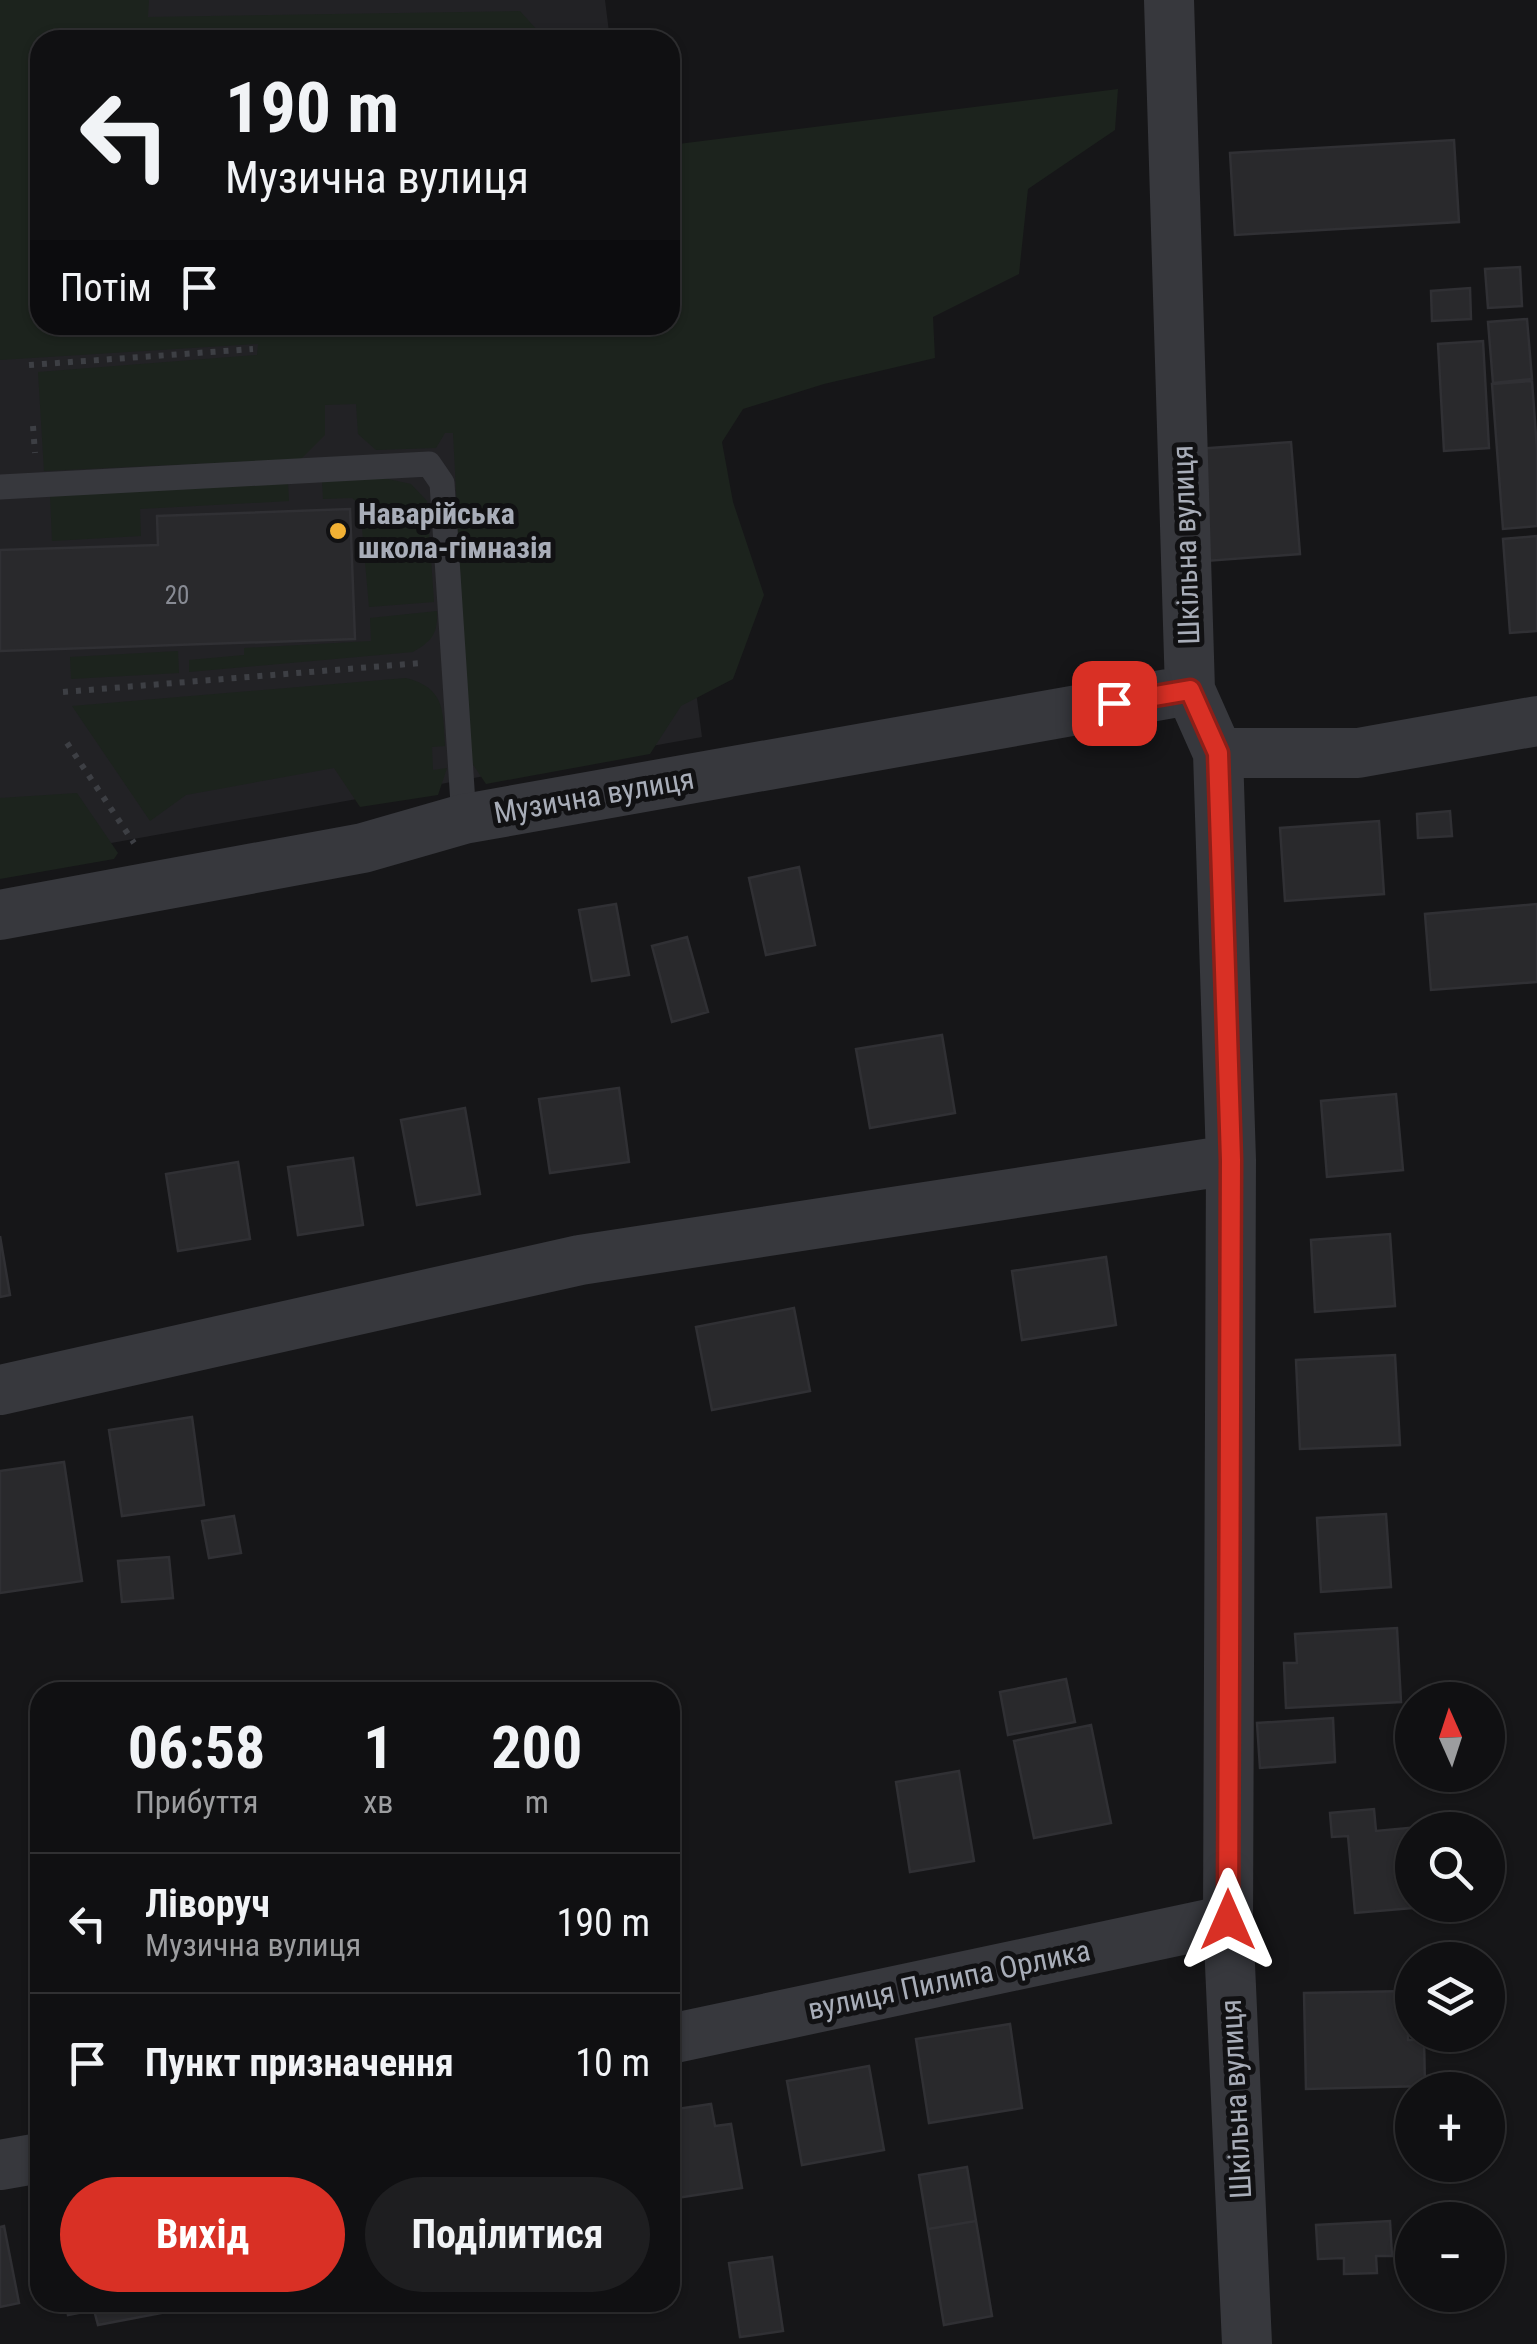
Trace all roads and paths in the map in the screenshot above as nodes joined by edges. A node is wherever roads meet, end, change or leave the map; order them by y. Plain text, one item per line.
1 (1169, 0) edge
2 (253, 349) dead end
3 (29, 366) dead end
4 (0, 486) edge
5 (452, 660) junction
6 (1190, 690) junction
7 (63, 692) dead end
8 (1537, 720) edge
9 (67, 744) dead end
10 (1218, 753) junction
11 (464, 819) junction
12 (143, 888) junction
13 (0, 915) edge
14 (1231, 1160) junction
15 (0, 1390) edge
16 (1228, 1920) junction
17 (680, 2037) edge
18 (30, 2160) edge
19 (0, 2165) edge
20 (1246, 2344) edge

1 - 6 street, Шкільна вулиця
2 - 3 path
4 - 5 lane
5 - 7 path
5 - 11 lane
6 - 10 street, Шкільна вулиця
6 - 11 street, Музична вулиця
8 - 10 street
9 - 12 path
10 - 14 street, Шкільна вулиця
11 - 12 street, Музична вулиця
12 - 13 street, Музична вулиця
14 - 15 street
14 - 16 street, Шкільна вулиця
16 - 17 street, вулиця Пилипа Орлика
16 - 20 street, Шкільна вулиця
18 - 19 street

